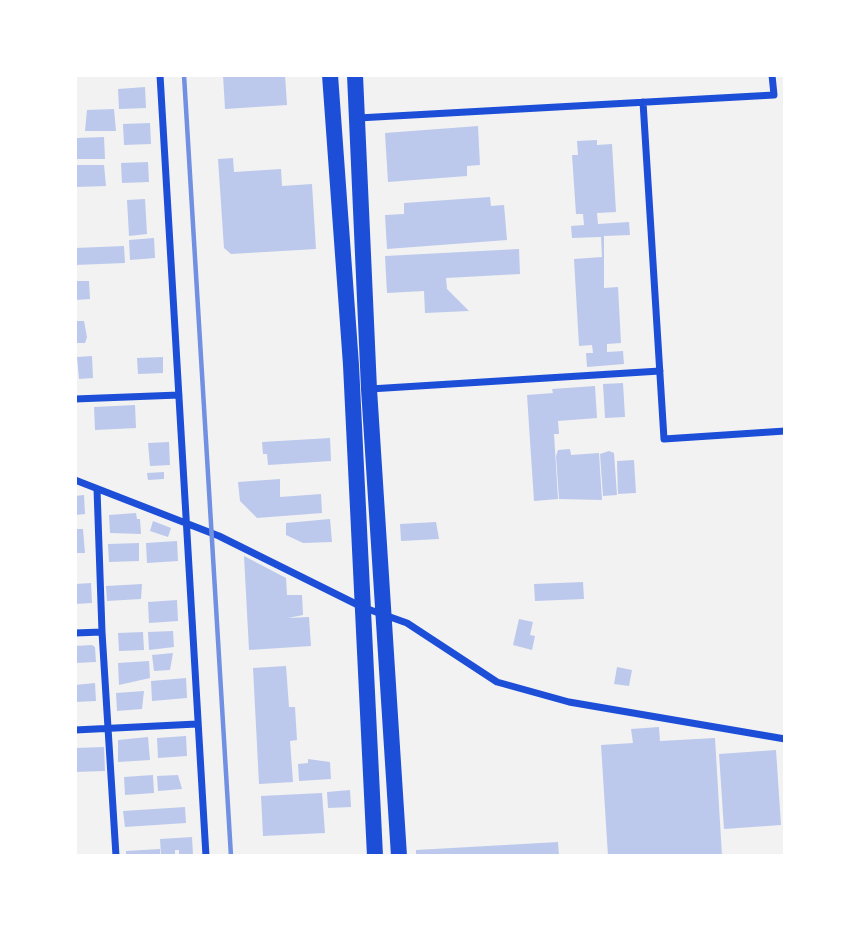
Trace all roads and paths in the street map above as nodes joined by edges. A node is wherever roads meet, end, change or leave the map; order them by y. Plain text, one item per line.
1 (160, 75) edge
2 (330, 75) edge
3 (355, 75) edge
4 (772, 75) edge
5 (643, 103) junction
6 (358, 118) junction
7 (660, 371) junction
8 (369, 388) junction
9 (179, 396) junction
10 (75, 399) edge
11 (785, 431) edge
12 (75, 480) edge
13 (97, 489) junction
14 (184, 524) junction
15 (362, 607) junction
16 (383, 612) junction
17 (102, 632) junction
18 (75, 633) edge
19 (197, 724) junction
20 (109, 728) junction
21 (75, 730) edge
22 (785, 739) edge
23 (116, 856) edge
24 (206, 856) edge
25 (375, 856) edge
26 (399, 856) edge

1 - 9 street
2 - 15 highway
3 - 6 highway
4 - 5 street
5 - 6 street
5 - 7 street
6 - 8 highway
7 - 8 street
7 - 11 street
8 - 16 highway
9 - 10 street
9 - 14 street
12 - 13 street
13 - 14 street
13 - 17 street
14 - 15 street
14 - 19 street
15 - 16 street
15 - 25 highway
16 - 22 street
16 - 26 highway
17 - 18 street
17 - 20 street
19 - 20 street
19 - 24 street
20 - 21 street
20 - 23 street

